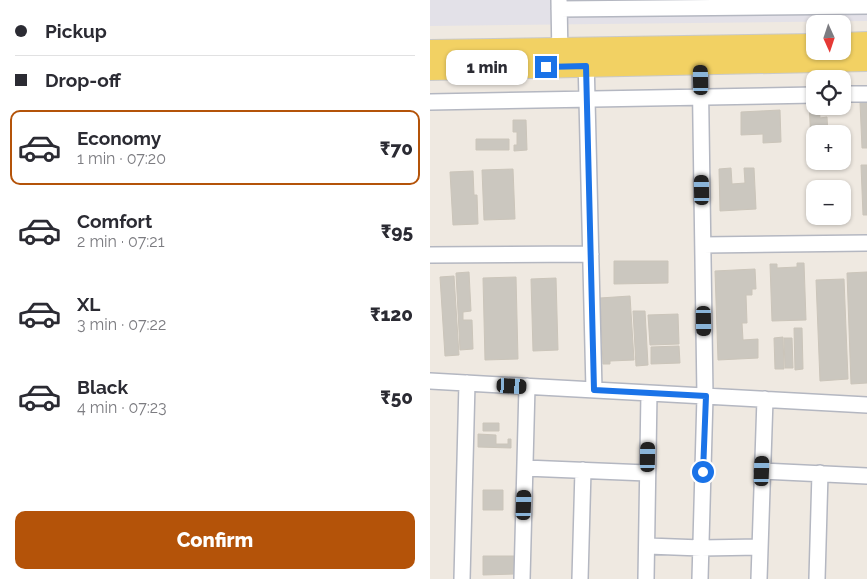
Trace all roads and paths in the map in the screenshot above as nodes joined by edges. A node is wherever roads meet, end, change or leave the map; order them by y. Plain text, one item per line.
1 (559, 4) edge
2 (867, 6) edge
3 (867, 42) edge
4 (851, 43) edge
5 (806, 45) edge
6 (430, 50) edge
7 (700, 55) junction
8 (560, 58) junction
9 (586, 58) junction
10 (867, 61) edge
11 (430, 70) edge
12 (851, 94) edge
13 (867, 94) edge
14 (806, 95) edge
15 (701, 97) junction
16 (587, 99) junction
17 (430, 102) edge
18 (867, 243) edge
19 (703, 245) junction
20 (590, 254) junction
21 (430, 255) edge
22 (430, 381) edge
23 (468, 383) junction
24 (527, 386) junction
25 (594, 390) junction
26 (649, 393) junction
27 (706, 396) junction
28 (765, 399) junction
29 (867, 405) edge
30 (525, 468) junction
31 (583, 470) junction
32 (762, 471) junction
33 (647, 473) junction
34 (820, 473) junction
35 (867, 476) edge
36 (648, 546) junction
37 (760, 547) junction
38 (700, 548) junction
39 (462, 579) edge
40 (522, 579) edge
41 (580, 579) edge
42 (646, 579) edge
43 (700, 579) edge
44 (759, 579) edge
45 (817, 579) edge

1 - 2 street
1 - 8 street
3 - 4 main road
5 - 7 main road
6 - 8 main road
7 - 9 main road
7 - 10 main road
7 - 15 street
8 - 9 main road
8 - 11 main road
9 - 16 street
12 - 13 street
14 - 15 street
15 - 16 street
15 - 19 street
16 - 17 street
16 - 20 street
18 - 19 street
19 - 27 street
20 - 21 street
20 - 25 street
22 - 23 street
23 - 24 street
23 - 39 street
24 - 25 street
24 - 30 street
25 - 26 street
26 - 27 street
26 - 33 street
27 - 28 street
27 - 38 street
28 - 29 street
28 - 32 street
30 - 31 street
30 - 40 street
31 - 33 street
31 - 41 street
32 - 34 street
32 - 37 street
33 - 36 street
34 - 35 street
34 - 45 street
36 - 38 street
36 - 42 street
37 - 38 street
37 - 44 street
38 - 43 street

